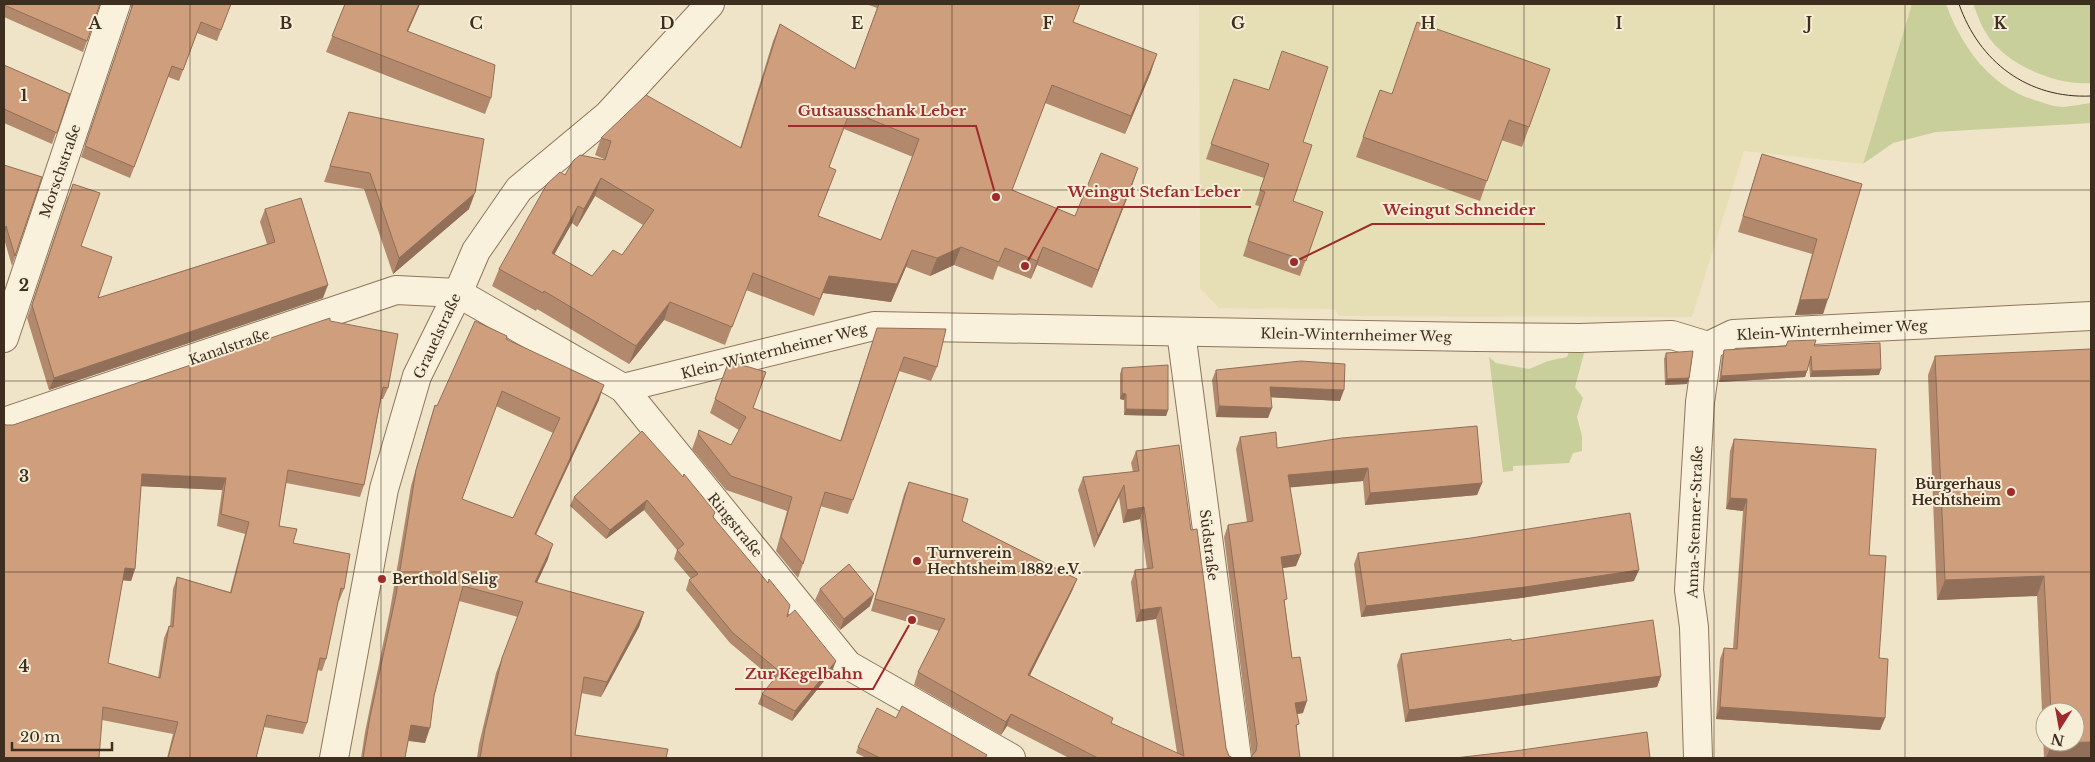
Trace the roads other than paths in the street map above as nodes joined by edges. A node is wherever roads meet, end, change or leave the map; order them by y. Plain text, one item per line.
1 (116, 4) edge
2 (710, 4) edge
3 (458, 293) junction
4 (2091, 316) edge
5 (1182, 332) junction
6 (4, 338) edge
7 (1708, 346) junction
8 (624, 388) junction
9 (4, 422) edge
10 (334, 758) edge
11 (1011, 758) edge
12 (1237, 758) edge
13 (1698, 758) edge

1 - 6 street, Morschstraße
2 - 3 street, Grauelstraße
3 - 8 street, Ringstraße
3 - 9 street, Kanalstraße
3 - 10 street, Grauelstraße
4 - 7 street, Klein-Winternheimer Weg
5 - 7 street, Klein-Winternheimer Weg
5 - 8 street, Klein-Winternheimer Weg
5 - 12 street, Südstraße
7 - 13 street, Anna-Stenner-Straße
8 - 11 street, Ringstraße

